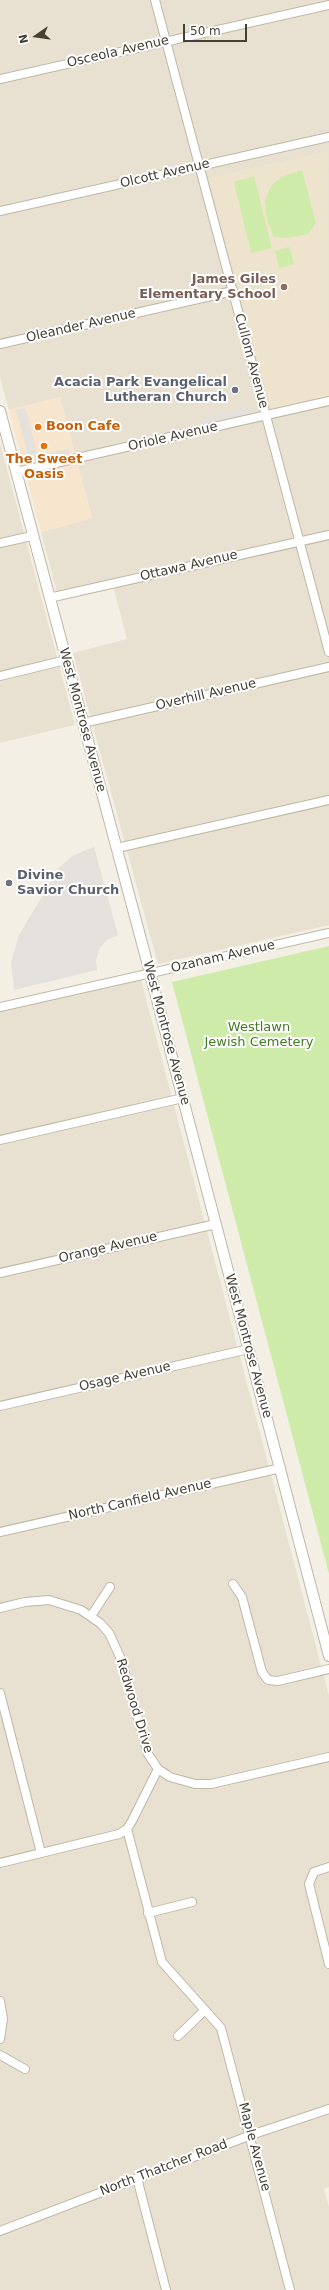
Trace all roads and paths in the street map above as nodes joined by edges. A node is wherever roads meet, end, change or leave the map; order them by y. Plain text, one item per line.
1 (156, 0) edge
2 (329, 5) edge
3 (167, 41) junction
4 (0, 79) edge
5 (329, 137) edge
6 (200, 166) junction
7 (0, 211) edge
8 (233, 291) junction
9 (0, 344) edge
10 (329, 402) edge
11 (0, 411) edge
12 (266, 416) junction
13 (16, 472) junction
14 (329, 535) edge
15 (32, 536) junction
16 (300, 541) junction
17 (0, 543) edge
18 (49, 598) junction
19 (329, 652) edge
20 (66, 660) junction
21 (329, 667) edge
22 (0, 676) edge
23 (83, 723) junction
24 (329, 800) edge
25 (117, 848) junction
26 (329, 933) edge
27 (150, 973) junction
28 (0, 1007) edge
29 (183, 1098) junction
30 (0, 1140) edge
31 (216, 1224) junction
32 (0, 1273) edge
33 (249, 1349) junction
34 (0, 1406) edge
35 (281, 1468) junction
36 (0, 1532) edge
37 (233, 1584) dead end
38 (110, 1588) dead end
39 (0, 1608) edge
40 (91, 1616) junction
41 (329, 1656) edge
42 (329, 1669) edge
43 (0, 1692) edge
44 (329, 1757) edge
45 (158, 1769) junction
46 (127, 1829) junction
47 (40, 1853) junction
48 (0, 1863) edge
49 (329, 1867) edge
50 (192, 1902) dead end
51 (148, 1913) junction
52 (329, 1964) edge
53 (0, 2001) edge
54 (204, 2010) junction
55 (178, 2036) dead end
56 (0, 2039) edge
57 (0, 2055) edge
58 (25, 2069) dead end
59 (329, 2109) edge
60 (251, 2135) junction
61 (137, 2178) junction
62 (0, 2230) edge
63 (166, 2290) edge
64 (290, 2290) edge

1 - 3 street, Cullom Avenue
2 - 3 street, Osceola Avenue
3 - 4 street, Osceola Avenue
3 - 6 street, Cullom Avenue
5 - 6 street, Olcott Avenue
6 - 7 street, Olcott Avenue
6 - 8 street, Cullom Avenue
8 - 9 street, Oleander Avenue
8 - 12 street, Cullom Avenue
10 - 12 street, Oriole Avenue
11 - 13 street, West Montrose Avenue
12 - 13 street, Oriole Avenue
12 - 16 street, Cullom Avenue
13 - 15 street, West Montrose Avenue
14 - 16 street, Ottawa Avenue
15 - 17 street
15 - 18 street, West Montrose Avenue
16 - 18 street, Ottawa Avenue
16 - 19 street, Cullom Avenue
18 - 20 street, West Montrose Avenue
20 - 22 street
20 - 23 street, West Montrose Avenue
21 - 23 street, Overhill Avenue
23 - 25 street, West Montrose Avenue
24 - 25 street
25 - 27 street, West Montrose Avenue
26 - 27 street, Ozanam Avenue
27 - 28 street, Ozanam Avenue
27 - 29 street, West Montrose Avenue
29 - 30 street
29 - 31 street, West Montrose Avenue
31 - 32 street, Orange Avenue
31 - 33 street, West Montrose Avenue
33 - 34 street, Osage Avenue
33 - 35 street, West Montrose Avenue
35 - 36 street, North Canfield Avenue
35 - 41 street, West Montrose Avenue
37 - 42 street
38 - 40 street
39 - 40 street, Redwood Drive
40 - 45 street, Redwood Drive
43 - 47 street
44 - 45 street, Redwood Drive
45 - 46 street
46 - 47 street
46 - 51 street, Maple Avenue
47 - 48 street
49 - 52 street
50 - 51 street
51 - 54 street, Maple Avenue
53 - 56 street
54 - 55 street
54 - 60 street, Maple Avenue
57 - 58 street
59 - 60 street, North Thatcher Road
60 - 61 street, North Thatcher Road
60 - 64 street, Maple Avenue
61 - 62 street, North Thatcher Road
61 - 63 street

